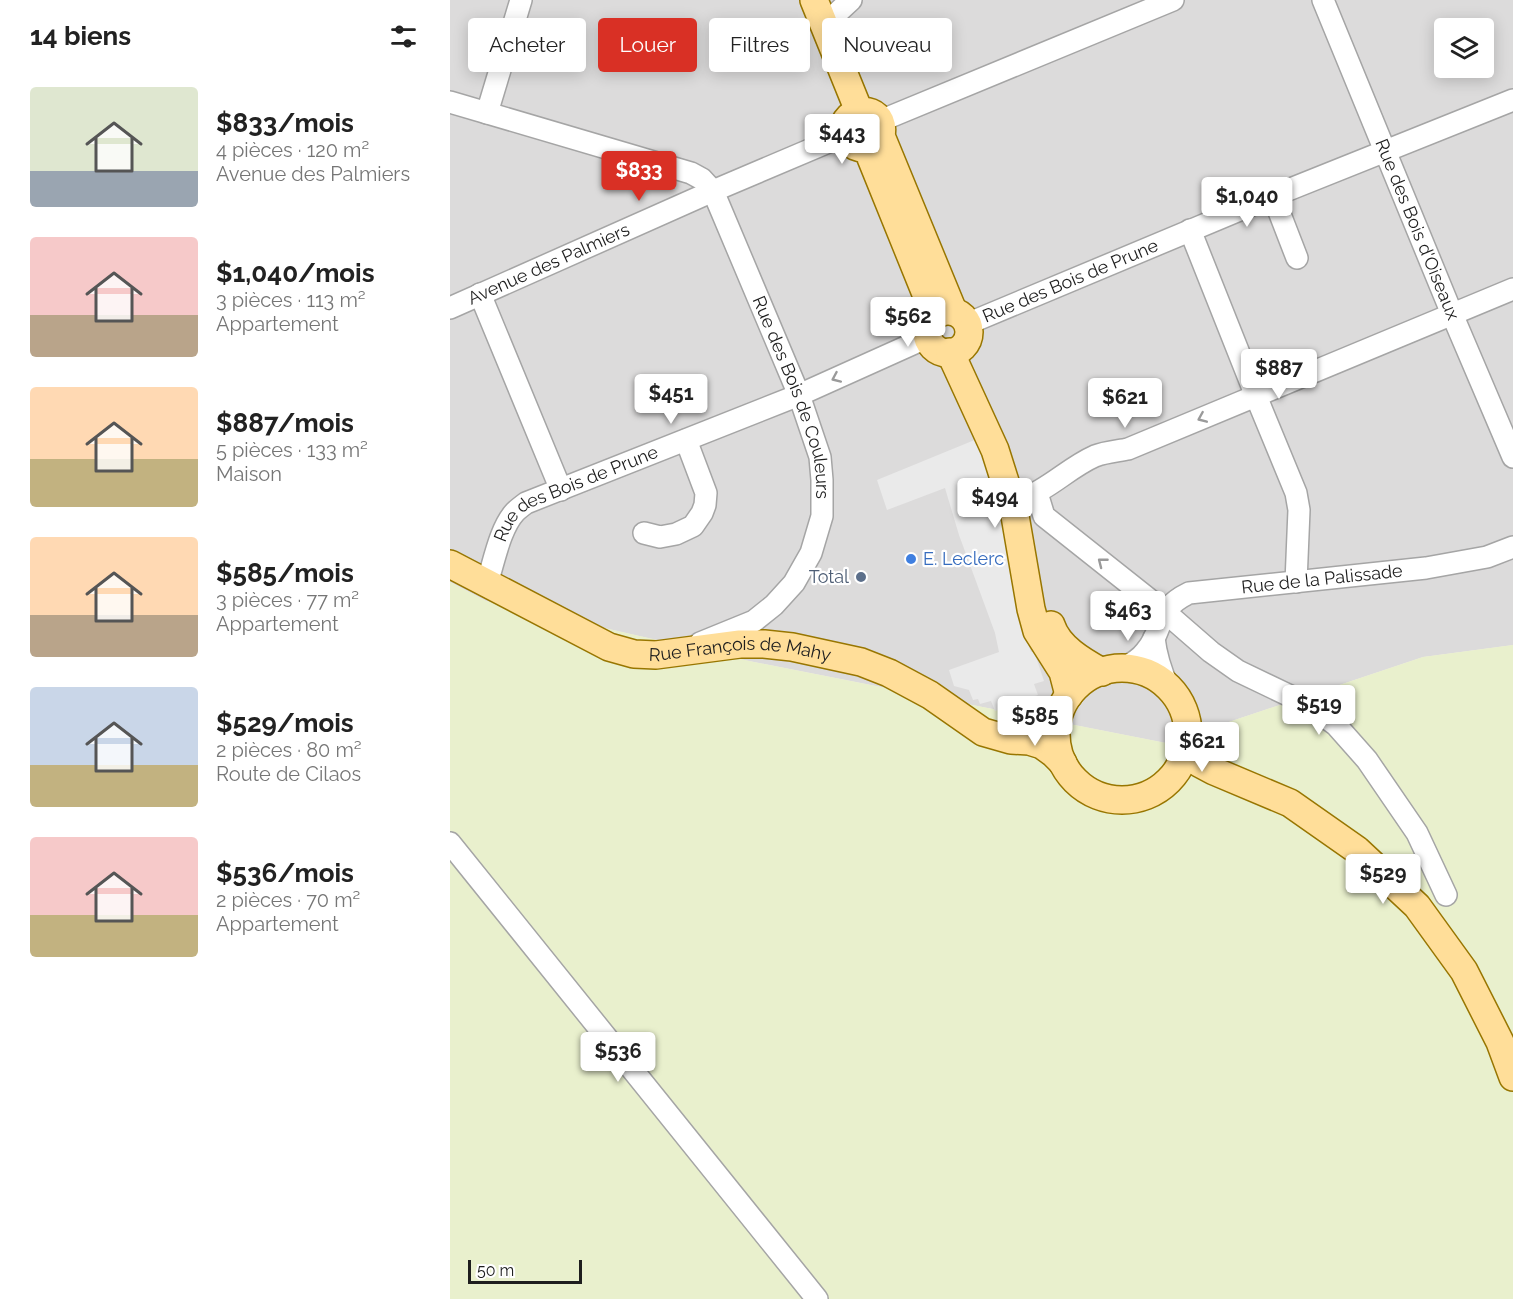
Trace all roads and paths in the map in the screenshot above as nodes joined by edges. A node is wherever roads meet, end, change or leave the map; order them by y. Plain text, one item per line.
1 (521, 0) edge
2 (814, 0) edge
3 (851, 0) edge
4 (1173, 0) edge
5 (1323, 0) edge
6 (832, 18) edge
7 (822, 20) edge
8 (843, 72) edge
9 (1513, 100) edge
10 (450, 102) edge
11 (487, 113) junction
12 (866, 130) junction
13 (1385, 150) junction
14 (713, 190) junction
15 (1273, 196) junction
16 (1190, 230) junction
17 (1297, 258) dead end
18 (1513, 289) edge
19 (480, 294) junction
20 (450, 308) edge
21 (1452, 314) junction
22 (949, 331) junction
23 (799, 394) junction
24 (1256, 396) junction
25 (686, 440) junction
26 (1513, 457) edge
27 (561, 489) junction
28 (1024, 498) junction
29 (644, 533) dead end
30 (1513, 547) edge
31 (450, 564) edge
32 (1296, 582) junction
33 (488, 583) junction
34 (1165, 612) junction
35 (1154, 638) junction
36 (680, 651) junction
37 (1112, 670) junction
38 (1168, 687) junction
39 (1069, 695) junction
40 (1057, 724) junction
41 (1029, 741) junction
42 (1187, 749) junction
43 (1063, 763) junction
44 (1215, 771) junction
45 (1173, 777) junction
46 (450, 843) edge
47 (1446, 895) dead end
48 (1513, 1077) edge
49 (817, 1299) edge

1 - 11 street
2 - 7 main road
3 - 6 street
4 - 12 street, Avenue des Palmiers
5 - 13 street, Rue des Bois d'Oiseaux
8 - 12 main road
9 - 13 street, Rue des Bois de Prune
10 - 11 street
11 - 14 street
12 - 14 street, Avenue des Palmiers
12 - 22 main road
13 - 15 street, Rue des Bois de Prune
13 - 21 street, Rue des Bois d'Oiseaux
14 - 19 street, Avenue des Palmiers
14 - 23 street, Rue des Bois de Couleurs
15 - 16 street, Rue des Bois de Prune
15 - 17 street
16 - 22 street, Rue des Bois de Prune
16 - 24 street
18 - 21 street
19 - 20 street, Avenue des Palmiers
19 - 27 street
21 - 24 street
21 - 26 street, Rue des Bois d'Oiseaux
22 -> 23 street, Rue des Bois de Prune
22 - 28 main road
23 - 25 street, Rue des Bois de Prune
23 - 36 street, Rue des Bois de Couleurs
24 -> 28 street
24 - 32 street
25 - 27 street, Rue des Bois de Prune
25 - 29 street
27 - 33 street, Rue des Bois de Prune
34 -> 28 street
28 - 37 main road
28 - 39 main road
30 - 32 street, Rue de la Palissade
31 - 33 main road, Rue François de Mahy
32 - 34 street, Rue de la Palissade
33 - 36 main road, Rue François de Mahy
34 - 35 street, Rue de la Palissade
34 - 47 street
35 - 37 street, Rue de la Palissade
35 - 38 street
36 - 41 main road, Rue François de Mahy
37 - 38 main road
37 - 39 main road
38 - 42 main road
39 - 40 main road
40 - 41 main road
40 - 43 main road
41 - 43 main road, Rue François de Mahy
42 - 44 main road
42 - 45 main road
43 - 45 main road
44 - 45 main road
44 - 48 main road
46 - 49 street

